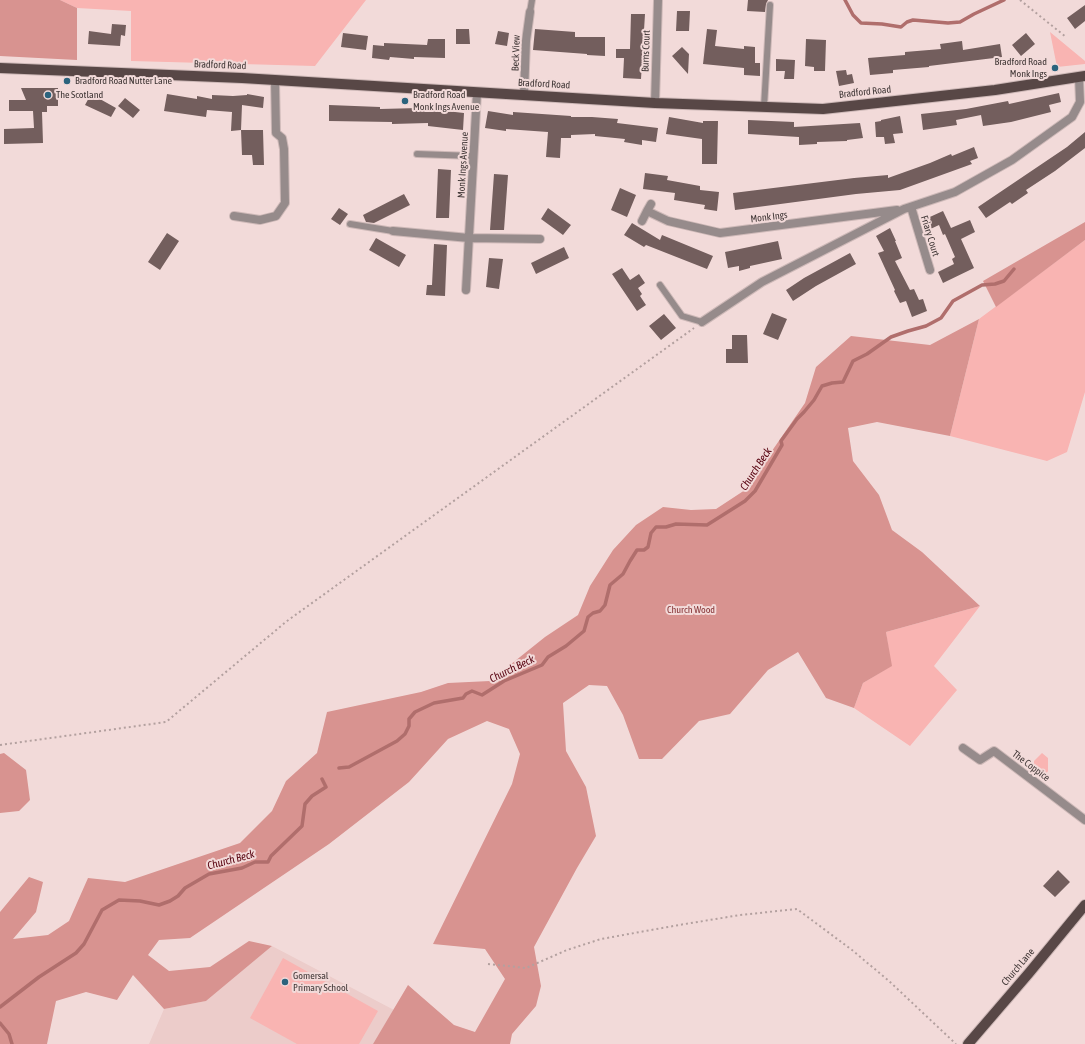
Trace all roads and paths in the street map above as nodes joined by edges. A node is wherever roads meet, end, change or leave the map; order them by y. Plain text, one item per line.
1 (532, 0) edge
2 (658, 0) edge
3 (1021, 1) edge
4 (770, 5) dead end
5 (530, 12) joint
6 (1066, 37) dead end
7 (0, 69) edge
8 (1082, 77) edge
9 (275, 80) junction
10 (477, 92) junction
11 (524, 95) junction
12 (655, 103) junction
13 (764, 107) junction
14 (417, 154) dead end
15 (474, 156) junction
16 (907, 208) junction
17 (234, 216) dead end
18 (642, 221) dead end
19 (350, 224) dead end
20 (393, 231) joint
21 (469, 238) junction
22 (540, 239) dead end
23 (930, 270) dead end
24 (660, 285) dead end
25 (466, 290) dead end
26 (702, 322) junction
27 (0, 746) edge
28 (963, 748) dead end
29 (1085, 820) edge
30 (1085, 905) edge
31 (488, 964) dead end
32 (956, 1044) edge
33 (968, 1044) edge

1 - 5 lane
2 - 12 street, Burns Court
3 - 6 path
4 - 13 lane
5 - 11 street, Beck View
7 - 9 main road, Bradford Road
8 - 13 main road, Bradford Road
8 - 16 street, Monk Ings
9 - 10 main road, Bradford Road
9 - 17 street
10 - 11 main road, Bradford Road
10 - 15 street, Monk Ings Avenue
11 - 12 main road, Bradford Road
12 - 13 main road, Bradford Road
14 - 15 lane
15 - 21 street, Monk Ings Avenue
16 - 18 street, Monk Ings
16 - 23 street, Friary Court
16 - 26 street, Monk Ings
19 - 20 lane
20 - 21 street
21 - 22 street
21 - 25 street, Monk Ings Avenue
24 - 26 lane
26 - 27 path
28 - 29 street, The Coppice
30 - 33 main road, Church Lane
31 - 32 path

